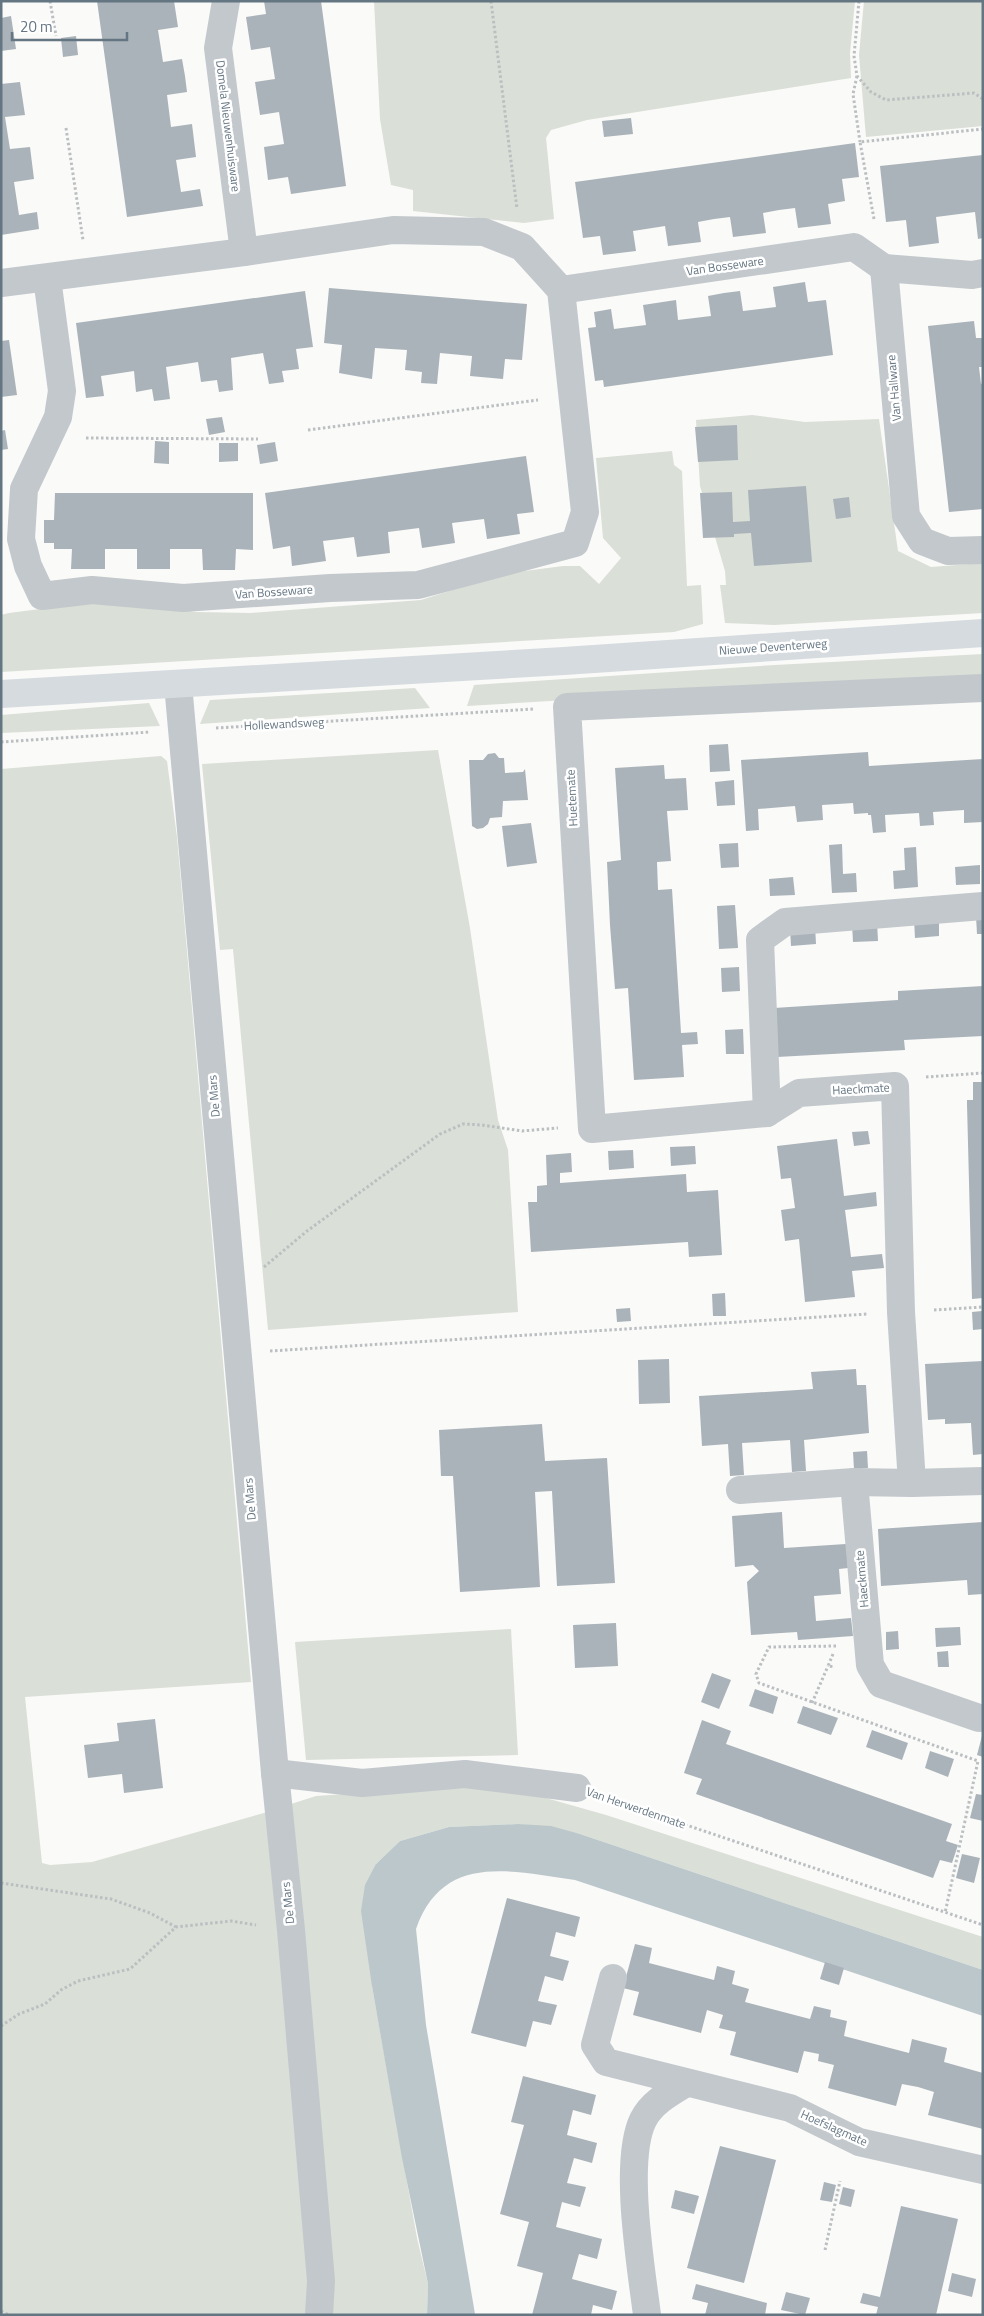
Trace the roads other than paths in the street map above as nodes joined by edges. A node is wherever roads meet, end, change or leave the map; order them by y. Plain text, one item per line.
1 (226, 1) edge
2 (244, 252) junction
3 (884, 268) junction
4 (983, 273) edge
5 (47, 278) junction
6 (1, 282) edge
7 (561, 290) junction
8 (983, 550) edge
9 (983, 633) edge
10 (178, 684) junction
11 (983, 688) edge
12 (1, 694) edge
13 (983, 906) edge
14 (766, 1112) junction
15 (983, 1481) edge
16 (854, 1482) junction
17 (912, 1483) junction
18 (740, 1490) dead end
19 (979, 1718) dead end
20 (275, 1773) junction
21 (577, 1788) road end
22 (613, 1978) dead end
23 (686, 2083) junction
24 (983, 2170) edge
25 (318, 2315) edge
26 (647, 2315) edge

1 - 2 street, Domela Nieuwenhuisware
2 - 5 street
2 - 7 street
3 - 4 street
3 - 7 street, Van Bosseware
3 - 8 street, Van Hallware
5 - 6 street
5 - 7 street, Van Bosseware
9 - 10 main road, Nieuwe Deventerweg
10 - 12 main road
10 - 20 street, De Mars
11 - 14 street, Huetemate
13 - 14 street
14 - 17 street, Haeckmate
15 - 17 street
16 - 17 street
16 - 18 street
16 - 19 street, Haeckmate
20 - 21 street, Van Herwerdenmate
20 - 25 street, De Mars
22 - 23 street, Hoefslagmate
23 - 24 street, Hoefslagmate
23 - 26 street

